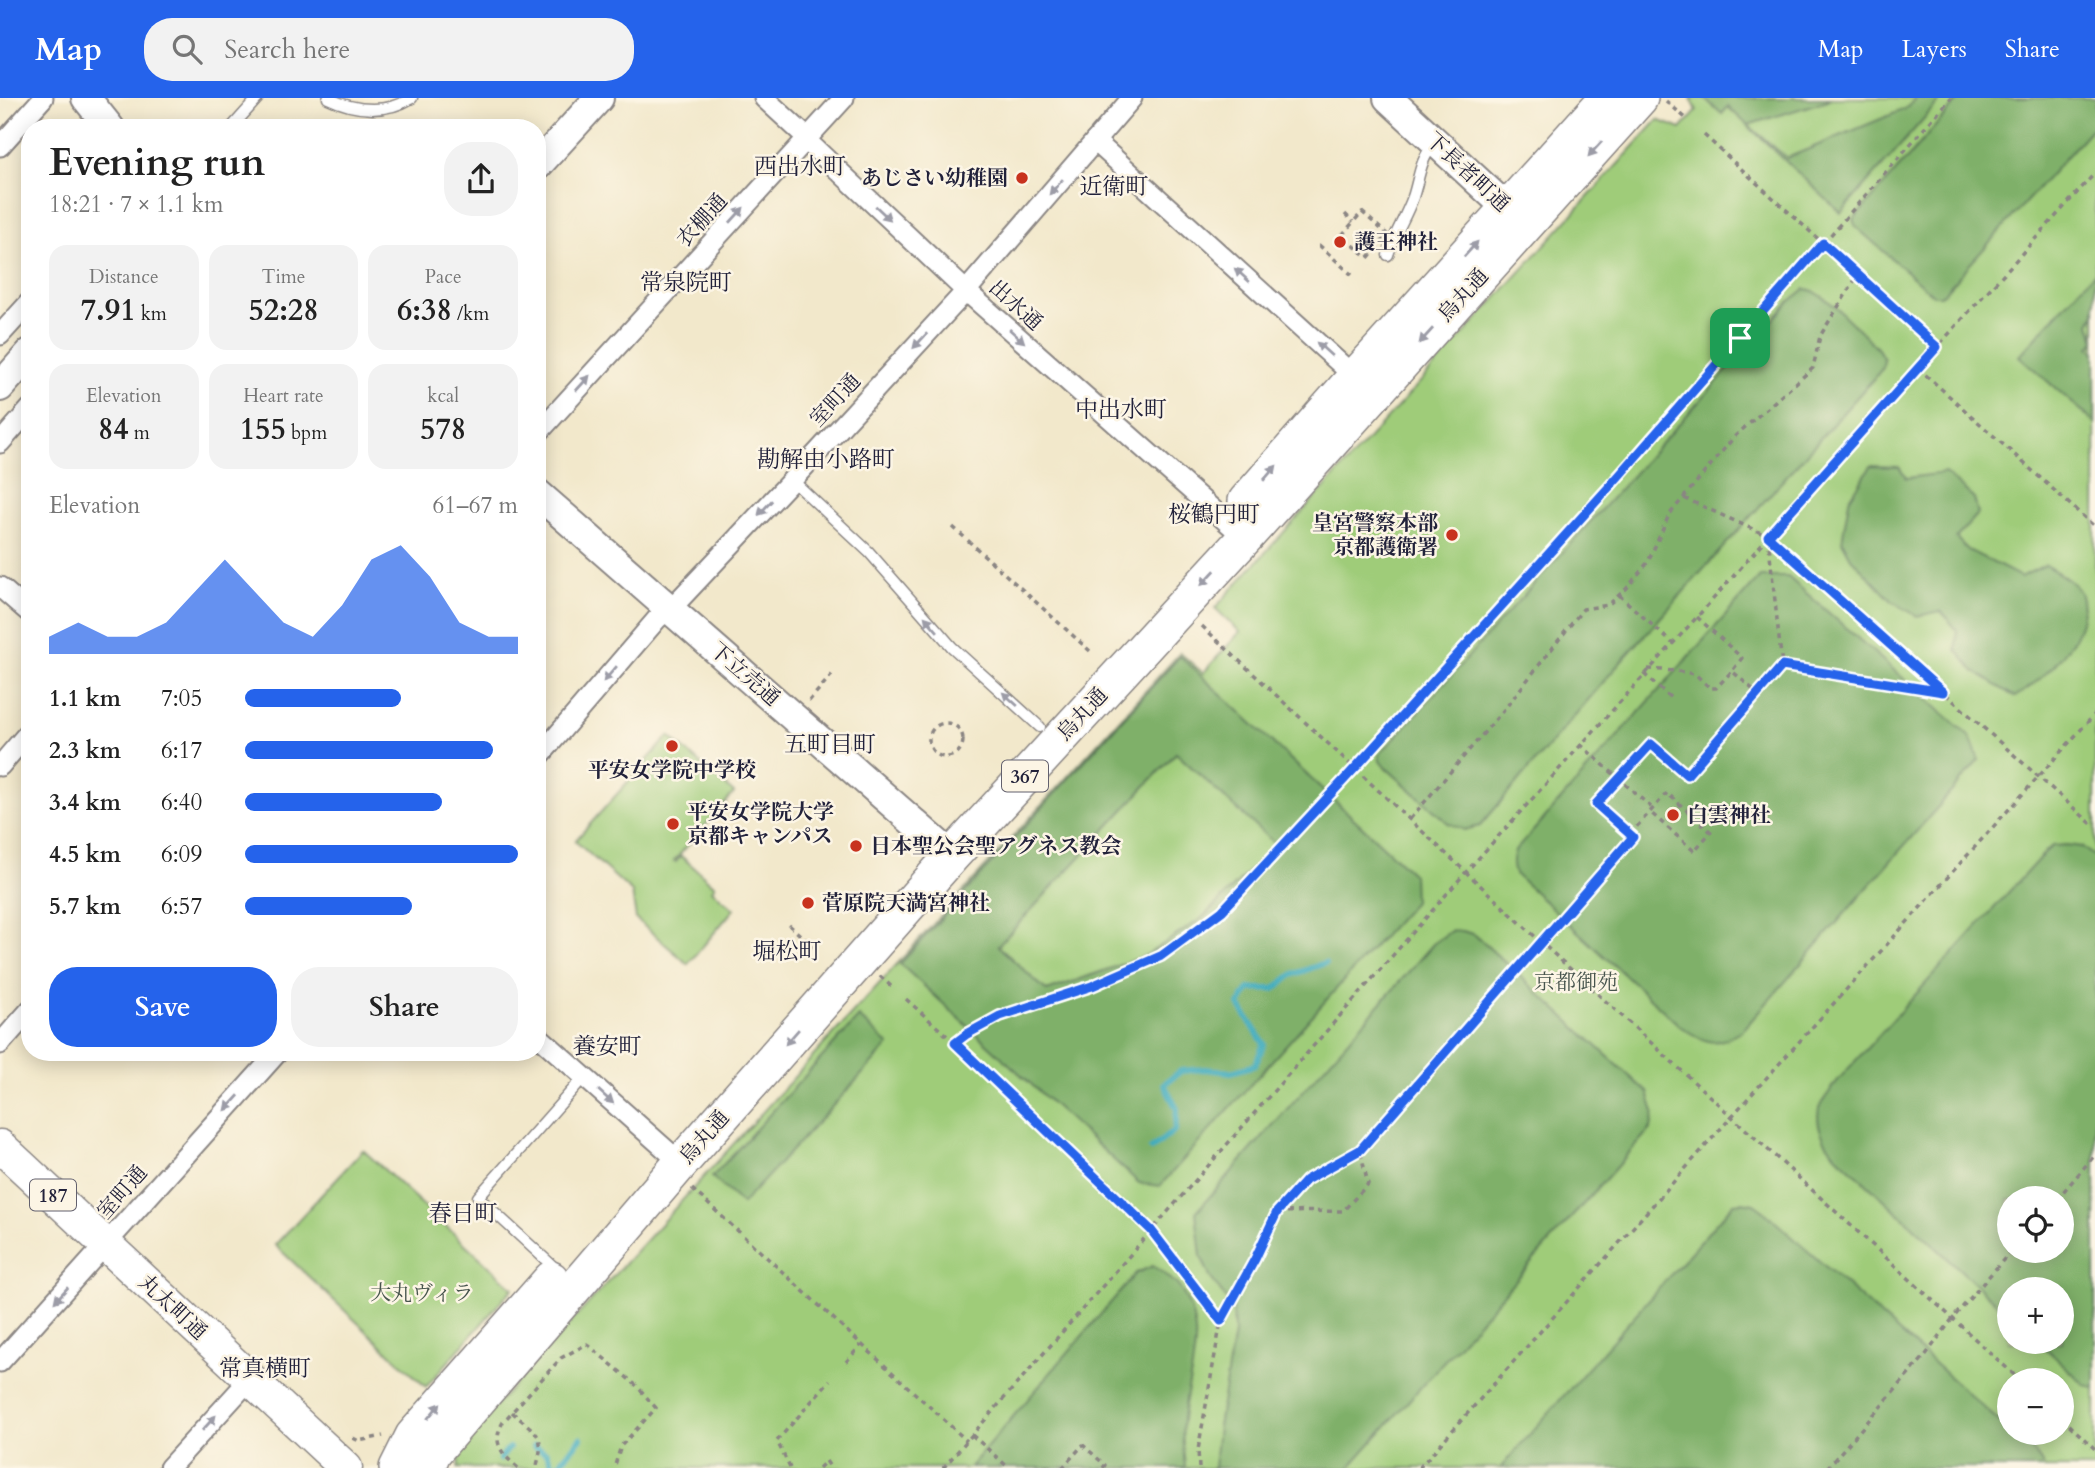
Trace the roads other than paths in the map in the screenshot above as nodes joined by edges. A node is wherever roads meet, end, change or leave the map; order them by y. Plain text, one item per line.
1 (43, 98) edge
2 (86, 98) edge
3 (258, 98) edge
4 (328, 98) edge
5 (412, 98) edge
6 (599, 98) edge
7 (764, 98) edge
8 (844, 98) edge
9 (1132, 98) edge
10 (1388, 98) edge
11 (1607, 98) edge
12 (1640, 98) edge
13 (24, 119) edge
14 (103, 119) edge
15 (239, 119) edge
16 (21, 123) edge
17 (806, 140) junction
18 (1095, 141) junction
19 (1435, 142) junction
20 (0, 146) edge
21 (546, 156) edge
22 (1517, 217) junction
23 (1388, 255) dead end
24 (966, 291) junction
25 (21, 312) edge
26 (0, 335) edge
27 (21, 363) edge
28 (1355, 377) junction
29 (0, 387) edge
30 (21, 419) edge
31 (546, 423) edge
32 (0, 443) edge
33 (792, 480) junction
34 (546, 501) edge
35 (1236, 530) junction
36 (0, 587) edge
37 (21, 605) edge
38 (669, 608) junction
39 (1040, 727) junction
40 (21, 742) edge
41 (546, 749) edge
42 (0, 766) edge
43 (944, 848) junction
44 (21, 1020) edge
45 (546, 1043) edge
46 (0, 1044) edge
47 (270, 1061) edge
48 (584, 1077) junction
49 (0, 1146) edge
50 (676, 1164) junction
51 (107, 1244) junction
52 (558, 1270) junction
53 (0, 1363) edge
54 (250, 1379) junction
55 (169, 1468) edge
56 (346, 1468) edge
57 (397, 1468) edge
58 (427, 1468) edge

1 - 13 street
2 - 14 street
3 - 15 lane
4 - 5 lane
6 - 21 street
7 - 17 street, 出水通
8 - 17 street, 衣棚通
9 - 18 street, 室町通
10 - 19 street, 下長者町通
11 - 22 highway, 烏丸通 / 367
12 -> 22 highway, 烏丸通 / 367
16 - 20 street
17 -> 24 street, 出水通
31 -> 17 street, 衣棚通
18 -> 24 street, 室町通
28 -> 18 street
19 - 22 street, 下長者町通
19 - 23 lane
28 -> 22 highway, 烏丸通 / 367
22 -> 35 highway, 烏丸通 / 367
24 -> 33 street, 室町通
24 -> 35 street, 出水通
25 - 26 street
27 - 29 street
35 -> 28 highway, 烏丸通 / 367
30 - 32 street
33 -> 38 street, 室町通
39 -> 33 lane
34 - 38 street, 下立売通
35 - 39 highway, 烏丸通 / 367
35 -> 43 highway, 烏丸通 / 367
36 - 37 street
38 -> 41 street, 室町通
38 - 43 street, 下立売通
39 - 43 highway, 烏丸通 / 367
40 - 42 street
43 - 50 highway, 烏丸通 / 367
44 - 46 street
45 - 48 street
47 -> 51 street, 室町通
48 -> 50 street
48 - 52 lane
49 - 51 main road, 丸太町通 / 187
50 - 52 highway, 烏丸通 / 367
50 - 58 highway, 烏丸通 / 367
51 -> 53 street, 室町通
51 - 54 main road, 丸太町通 / 187
57 -> 52 highway, 烏丸通 / 367
55 -> 54 street
54 - 56 main road, 丸太町通 / 187

